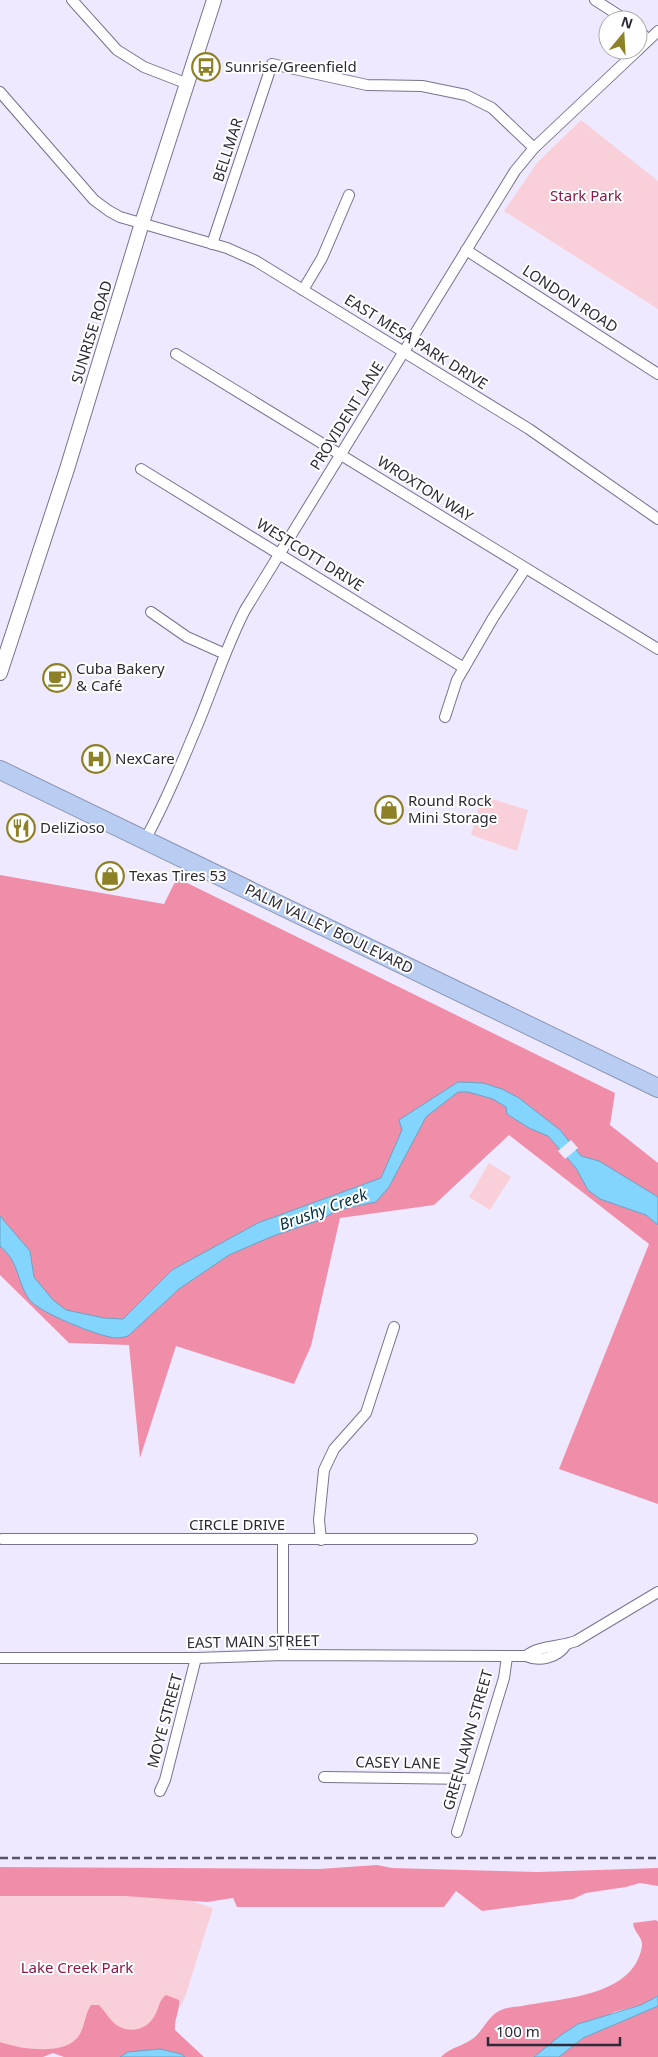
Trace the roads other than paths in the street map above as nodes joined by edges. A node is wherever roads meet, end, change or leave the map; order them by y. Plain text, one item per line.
1 (72, 0) edge
2 (214, 0) edge
3 (595, 0) edge
4 (610, 10) edge
5 (658, 31) edge
6 (648, 40) edge
7 (627, 60) edge
8 (188, 84) junction
9 (0, 92) edge
10 (534, 148) junction
11 (349, 195) dead end
12 (142, 223) junction
13 (212, 244) junction
14 (466, 250) junction
15 (303, 290) junction
16 (404, 352) junction
17 (176, 354) dead end
18 (658, 374) edge
19 (340, 454) junction
20 (140, 468) dead end
21 (658, 519) edge
22 (279, 554) junction
23 (526, 569) junction
24 (151, 612) dead end
25 (658, 649) edge
26 (225, 654) junction
27 (464, 668) junction
28 (0, 673) edge
29 (445, 717) dead end
30 (0, 770) edge
31 (145, 840) junction
32 (658, 1088) edge
33 (394, 1327) dead end
34 (472, 1539) dead end
35 (2, 1540) dead end
36 (283, 1540) junction
37 (321, 1540) junction
38 (658, 1592) edge
39 (283, 1655) junction
40 (507, 1656) junction
41 (0, 1658) edge
42 (196, 1658) junction
43 (324, 1778) dead end
44 (473, 1779) junction
45 (160, 1791) dead end
46 (458, 1832) dead end

1 - 8 street
2 - 8 main road, SUNRISE ROAD
3 - 4 street
5 - 6 street, PROVIDENT LANE
7 - 10 street, PROVIDENT LANE
8 - 12 main road, SUNRISE ROAD
9 - 12 street, EAST MESA PARK DRIVE
10 - 13 street, BELLMAR
10 - 14 street, PROVIDENT LANE
11 - 15 street
12 - 13 street, EAST MESA PARK DRIVE
12 - 28 main road, SUNRISE ROAD
13 - 15 street, EAST MESA PARK DRIVE
14 - 16 street, PROVIDENT LANE
14 - 18 street, LONDON ROAD
15 - 16 street, EAST MESA PARK DRIVE
16 - 19 street, PROVIDENT LANE
16 - 21 street, EAST MESA PARK DRIVE
17 - 19 street, WROXTON WAY
19 - 22 street, PROVIDENT LANE
19 - 23 street, WROXTON WAY
20 - 22 street, WESTCOTT DRIVE
22 - 26 street, PROVIDENT LANE
22 - 27 street, WESTCOTT DRIVE
23 - 25 street, WROXTON WAY
23 - 27 street
24 - 26 street
26 - 31 street, PROVIDENT LANE
27 - 29 street
30 - 31 highway, PALM VALLEY BOULEVARD
31 - 32 highway, PALM VALLEY BOULEVARD
33 - 37 street
34 - 37 street, CIRCLE DRIVE
35 - 36 street, CIRCLE DRIVE
36 - 37 street, CIRCLE DRIVE
36 - 39 street
38 - 40 street, EAST MAIN STREET
39 - 40 street, EAST MAIN STREET
39 - 42 street, EAST MAIN STREET
40 - 44 street, GREENLAWN STREET
41 - 42 street, EAST MAIN STREET
42 - 45 street, MOYE STREET
43 - 44 street, CASEY LANE
44 - 46 street, GREENLAWN STREET

